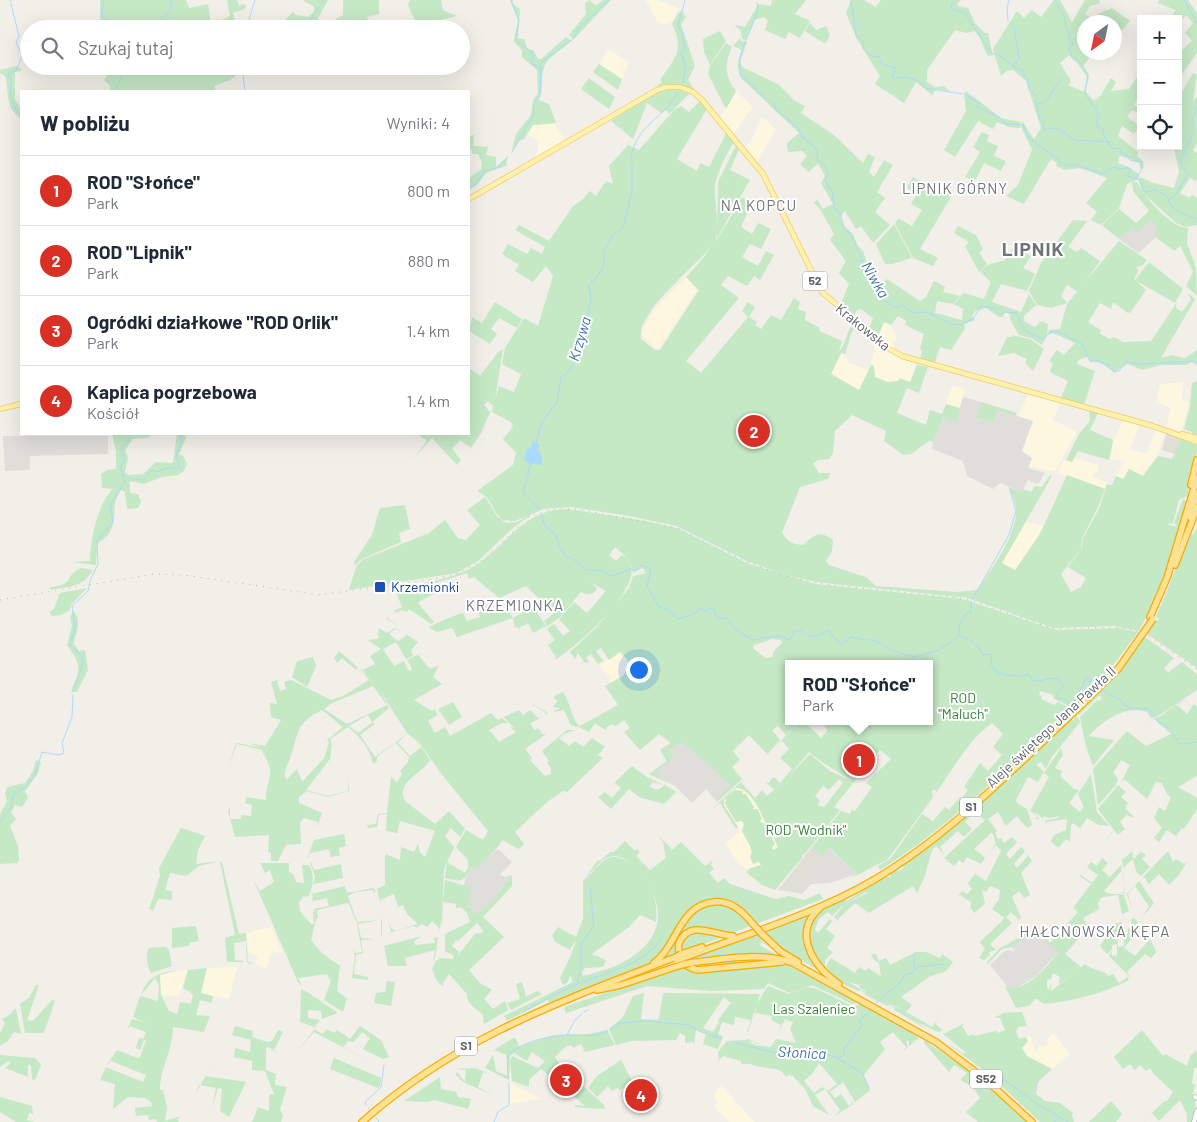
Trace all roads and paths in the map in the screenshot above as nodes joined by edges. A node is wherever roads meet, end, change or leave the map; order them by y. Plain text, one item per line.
1 (470, 198) edge
2 (20, 404) edge
3 (0, 409) edge
4 (1166, 430) junction
5 (1197, 438) edge
6 (1197, 442) edge
7 (1197, 460) edge
8 (1197, 478) edge
9 (1197, 493) edge
10 (1197, 508) edge
11 (1183, 527) junction
12 (1175, 565) junction
13 (1151, 618) junction
14 (1071, 713) junction
15 (822, 906) junction
16 (733, 936) junction
17 (680, 959) junction
18 (648, 967) junction
19 (807, 971) junction
20 (839, 984) junction
21 (856, 995) junction
22 (889, 1012) junction
23 (1197, 1110) edge
24 (362, 1122) edge
25 (367, 1122) edge
26 (1032, 1122) edge
27 (1038, 1122) edge
28 (1194, 1122) edge

1 - 4 main road, Krakowska / 52
2 - 3 main road
4 - 5 main road, Krakowska / 52
4 - 6 main road, Krakowska / 52
7 - 11 highway
8 - 11 highway, Aleje świętego Jana Pawła II / S1
9 - 12 highway, Aleje świętego Jana Pawła II / S1
10 - 12 highway
11 - 13 highway, Aleje świętego Jana Pawła II / S1
12 - 13 highway, Aleje świętego Jana Pawła II / S1
13 - 14 highway, Aleje świętego Jana Pawła II / S1, bridge
14 - 15 highway, Aleje świętego Jana Pawła II / S1
14 - 16 highway, Aleje świętego Jana Pawła II / S1
15 - 17 highway, S1
15 - 20 highway
16 - 17 highway, S1
16 - 19 highway
17 - 18 highway, S1
17 - 19 highway, S52, bridge
17 - 25 highway, S1
18 - 20 highway, S52, bridge
18 - 24 highway, S1
19 - 21 highway, S52
20 - 21 highway, S52
21 - 22 highway, S52
22 - 26 highway, S52
22 - 27 highway, S52
23 - 28 main road

